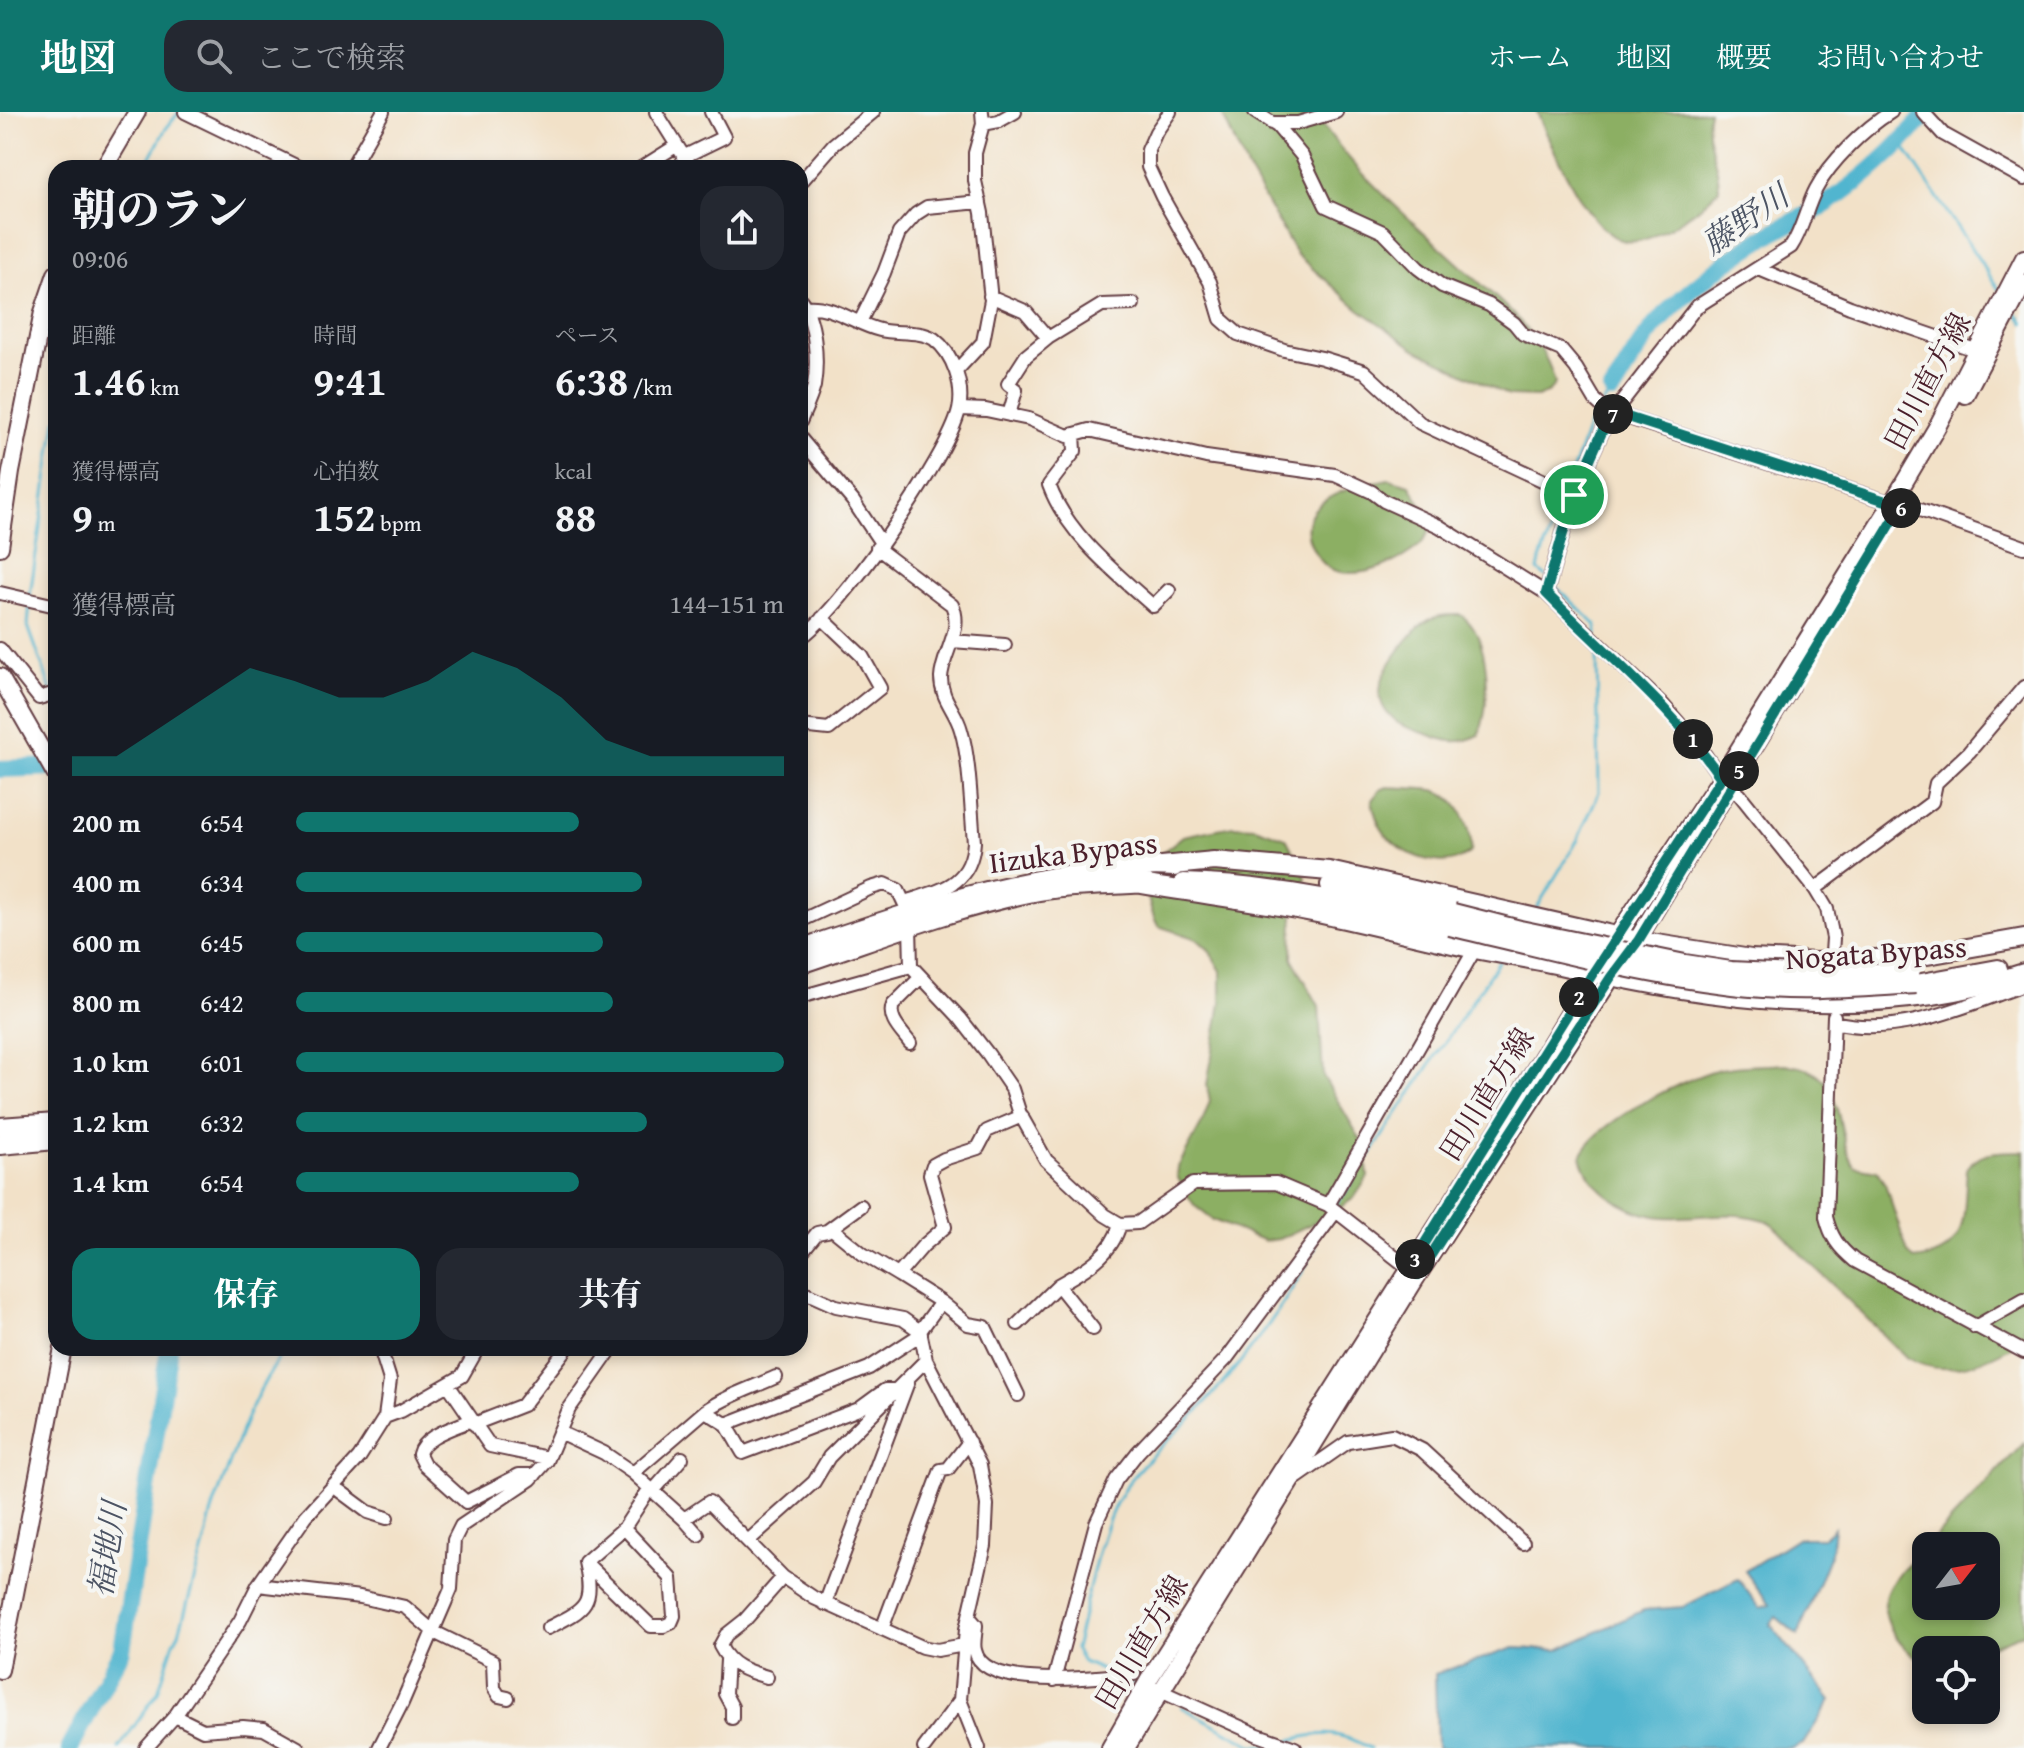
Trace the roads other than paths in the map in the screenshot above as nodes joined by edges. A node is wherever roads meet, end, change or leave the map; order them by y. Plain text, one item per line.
1 (137, 112) edge
2 (185, 112) edge
3 (383, 112) edge
4 (656, 112) edge
5 (711, 112) edge
6 (873, 112) edge
7 (1015, 112) edge
8 (1170, 112) edge
9 (1255, 112) edge
10 (1336, 112) edge
11 (1891, 112) edge
12 (1927, 117) edge
13 (983, 118) edge
14 (1271, 123) junction
15 (683, 157) edge
16 (109, 160) edge
17 (284, 160) edge
18 (356, 160) edge
19 (808, 174) edge
20 (2024, 179) edge
21 (980, 202) junction
22 (2024, 258) edge
23 (1759, 269) junction
24 (2024, 283) edge
25 (990, 296) junction
26 (48, 297) edge
27 (808, 304) edge
28 (1133, 304) dead end
29 (808, 322) edge
30 (860, 322) junction
31 (1048, 338) junction
32 (1982, 351) junction
33 (957, 370) junction
34 (808, 397) edge
35 (960, 409) junction
36 (1615, 413) junction
37 (1009, 415) junction
38 (1074, 434) junction
39 (808, 448) edge
40 (1574, 495) junction
41 (1898, 504) junction
42 (879, 546) junction
43 (0, 547) edge
44 (2024, 547) edge
45 (1169, 590) dead end
46 (0, 593) edge
47 (1546, 593) junction
48 (48, 604) edge
49 (822, 618) junction
50 (808, 631) edge
51 (952, 641) junction
52 (1005, 645) dead end
53 (0, 649) edge
54 (0, 677) edge
55 (2024, 687) edge
56 (48, 695) edge
57 (808, 727) edge
58 (48, 762) edge
59 (1726, 782) junction
60 (1162, 866) junction
61 (1136, 883) junction
62 (1815, 889) junction
63 (908, 913) junction
64 (808, 917) edge
65 (1452, 920) junction
66 (1617, 936) junction
67 (2024, 938) edge
68 (1638, 941) junction
69 (808, 946) edge
70 (2024, 948) edge
71 (1475, 949) junction
72 (1832, 953) dead end
73 (808, 960) edge
74 (2024, 962) edge
75 (911, 966) junction
76 (2024, 973) edge
77 (1602, 975) junction
78 (921, 977) junction
79 (1914, 977) junction
80 (2024, 985) edge
81 (808, 995) edge
82 (910, 1043) dead end
83 (1022, 1116) junction
84 (48, 1124) edge
85 (0, 1127) edge
86 (48, 1141) edge
87 (0, 1145) edge
88 (861, 1206) dead end
89 (1332, 1208) junction
90 (1120, 1224) junction
91 (831, 1228) junction
92 (808, 1244) edge
93 (1414, 1271) junction
94 (898, 1275) junction
95 (1058, 1285) junction
96 (808, 1294) edge
97 (2024, 1299) edge
98 (941, 1302) junction
99 (1018, 1324) dead end
100 (1975, 1327) junction
101 (1093, 1329) dead end
102 (920, 1333) junction
103 (2024, 1352) edge
104 (61, 1356) edge
105 (382, 1356) edge
106 (473, 1356) edge
107 (561, 1356) edge
108 (606, 1356) edge
109 (926, 1360) junction
110 (911, 1375) junction
111 (776, 1377) dead end
112 (449, 1386) junction
113 (896, 1390) junction
114 (1018, 1395) dead end
115 (705, 1411) junction
116 (385, 1417) junction
117 (473, 1422) junction
118 (726, 1424) junction
119 (559, 1432) junction
120 (969, 1442) junction
121 (548, 1458) junction
122 (682, 1458) dead end
123 (633, 1473) junction
124 (535, 1475) junction
125 (1289, 1483) junction
126 (333, 1486) junction
127 (652, 1490) junction
128 (387, 1518) dead end
129 (684, 1519) junction
130 (624, 1528) junction
131 (698, 1535) dead end
132 (748, 1541) junction
133 (1523, 1543) dead end
134 (585, 1562) junction
135 (783, 1577) junction
136 (258, 1585) junction
137 (825, 1604) junction
138 (969, 1617) junction
139 (548, 1628) dead end
140 (882, 1629) junction
141 (434, 1632) junction
142 (964, 1645) junction
143 (727, 1660) junction
144 (0, 1670) edge
145 (767, 1677) dead end
146 (1054, 1680) junction
147 (1147, 1683) junction
148 (508, 1698) dead end
149 (960, 1700) junction
150 (175, 1716) junction
151 (732, 1718) dead end
152 (1258, 1735) junction
153 (146, 1748) edge
154 (298, 1748) edge
155 (379, 1748) edge
156 (924, 1748) edge
157 (979, 1748) edge
158 (1110, 1748) edge
159 (1126, 1748) edge
160 (1250, 1748) edge
161 (1295, 1748) edge

1 - 16 main road
2 - 17 street
3 - 18 street
4 - 15 street
5 - 15 street
6 - 19 street
7 - 13 street
8 - 40 street
9 - 14 street
10 - 14 street
11 - 23 street
12 - 20 street
13 - 21 street
14 - 36 street
21 - 25 street
21 - 30 street
22 - 32 main road, 田川直方線
23 - 32 street
23 - 36 street
24 - 32 main road, 田川直方線
25 - 31 street
25 - 33 street
26 - 43 main road
27 - 30 street
28 - 31 street
29 - 34 street
30 - 33 street
31 - 37 street
32 - 41 main road, 田川直方線
33 - 35 street
35 - 37 street
35 - 42 street
36 - 40 street
36 - 41 street
37 - 38 street
38 - 45 street
38 - 47 street
39 - 42 street
40 - 47 street
41 - 44 street
41 - 59 main road, 田川直方線
42 - 49 street
42 - 51 street
46 - 48 street
47 - 59 street
49 - 50 street
49 - 57 street
51 - 52 street
51 - 63 street
53 - 56 street
54 - 58 main road
55 - 62 street
59 - 62 street
59 - 66 main road, 田川直方線
59 - 68 main road, 田川直方線
60 - 63 highway, Iizuka Bypass
60 - 65 highway, Iizuka Bypass
60 - 66 highway
61 - 63 highway
61 - 65 highway
61 - 71 highway
62 - 72 street
63 - 64 street
63 - 69 highway, Iizuka Bypass
63 - 73 highway
63 - 75 street
65 - 79 highway, Nogata Bypass, bridge
66 - 68 highway
66 - 77 main road, 田川直方線
67 - 68 highway
68 - 77 main road, 田川直方線
70 - 79 highway, Nogata Bypass
71 - 77 highway
71 - 89 street
74 - 79 highway, Nogata Bypass
75 - 78 street
75 - 81 street
76 - 77 highway
77 - 93 main road, 田川直方線
78 - 82 street
78 - 83 street
80 - 100 street
83 - 90 street
83 - 94 street
84 - 85 highway
86 - 87 highway
88 - 91 street
89 - 90 street
89 - 93 street
89 - 146 street
90 - 95 street
91 - 92 street
91 - 94 street
93 - 125 main road, 田川直方線
93 - 147 main road, 田川直方線
94 - 98 street
95 - 99 street
95 - 101 street
96 - 102 street
97 - 100 street
98 - 102 street
98 - 114 street
100 - 103 street
102 - 109 street
102 - 118 street
104 - 144 main road
105 - 116 street
106 - 112 street
107 - 117 street
108 - 119 street
109 - 110 street
109 - 120 street
110 - 113 street
110 - 137 street
111 - 115 street
112 - 116 street
112 - 117 street
113 - 118 street
113 - 132 street
115 - 118 street
115 - 123 street
116 - 126 street
117 - 121 street
117 - 124 street
119 - 121 street
119 - 123 street
120 - 138 street
120 - 140 street
121 - 124 street
122 - 127 street
123 - 127 street
124 - 141 street
125 - 133 street
125 - 147 main road, 田川直方線
126 - 128 street
126 - 136 street
127 - 129 street
127 - 130 street
129 - 131 street
129 - 132 street
130 - 134 street
130 - 134 street
132 - 135 street
134 - 139 street
135 - 137 street
135 - 143 street
136 - 141 street
136 - 150 street
137 - 140 street
138 - 142 street
138 - 146 street
140 - 142 street
141 - 148 street
141 - 155 street
142 - 149 street
143 - 145 street
143 - 151 street
146 - 147 street
147 - 152 street
147 - 158 main road, 田川直方線
147 - 159 main road, 田川直方線
149 - 156 street
149 - 157 street
150 - 153 street
150 - 154 street
152 - 160 street
152 - 161 street

